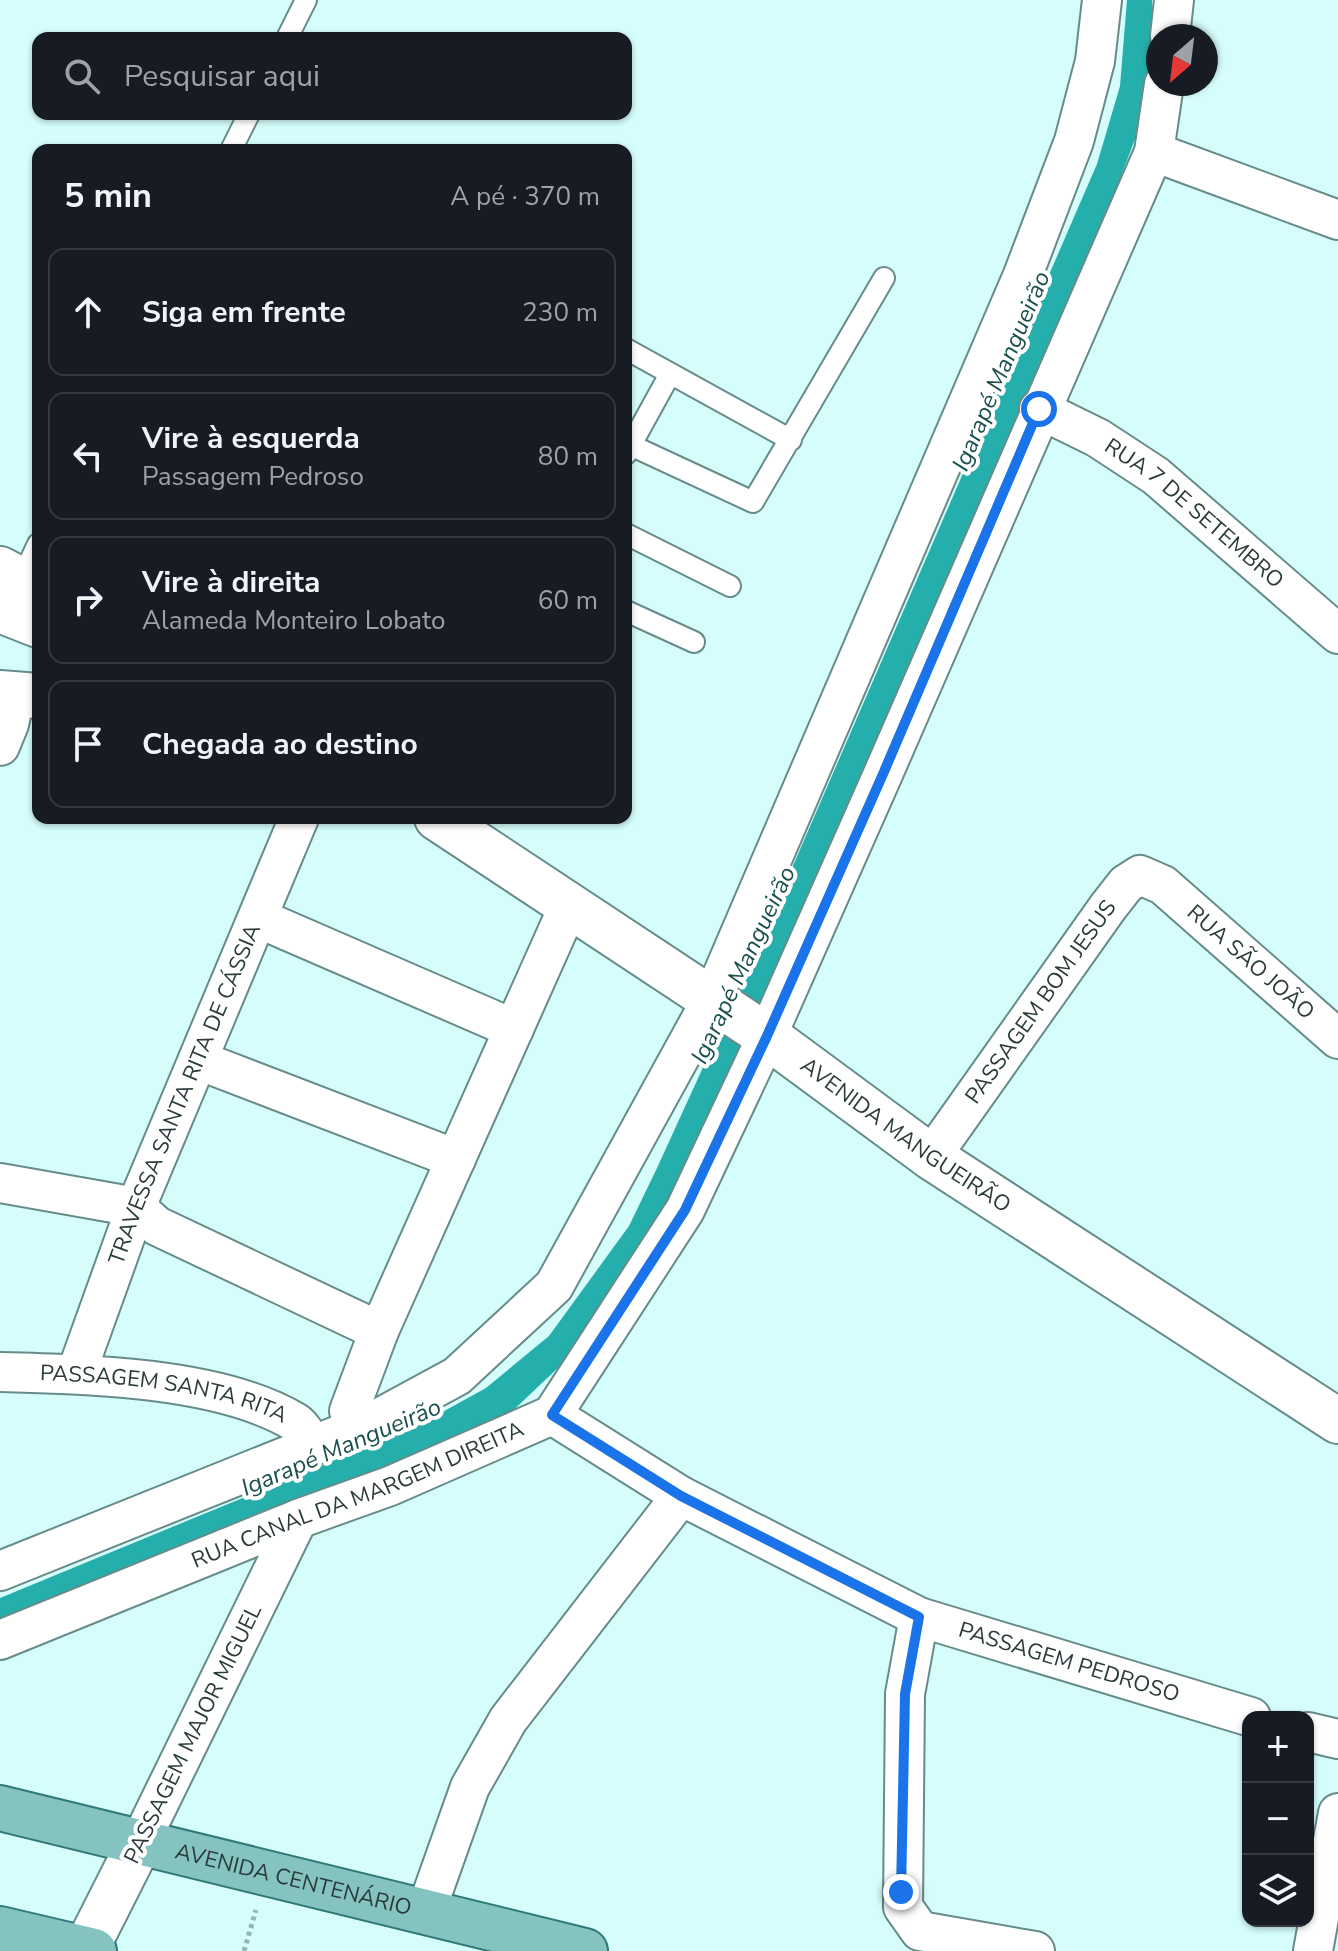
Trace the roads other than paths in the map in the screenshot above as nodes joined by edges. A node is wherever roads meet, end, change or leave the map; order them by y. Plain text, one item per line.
1 (306, 0) edge
2 (1102, 0) edge
3 (1174, 0) edge
4 (1171, 24) edge
5 (290, 32) edge
6 (1162, 96) edge
7 (246, 120) edge
8 (234, 144) edge
9 (1154, 152) junction
10 (1338, 220) edge
11 (884, 278) dead end
12 (632, 352) edge
13 (670, 374) junction
14 (1039, 409) junction
15 (632, 439) edge
16 (791, 440) junction
17 (632, 449) edge
18 (632, 537) edge
19 (19, 580) edge
20 (730, 586) dead end
21 (32, 611) edge
22 (632, 614) edge
23 (1338, 634) edge
24 (694, 642) dead end
25 (18, 694) edge
26 (0, 746) edge
27 (297, 824) edge
28 (446, 824) edge
29 (1163, 885) joint
30 (570, 903) junction
31 (258, 918) junction
32 (712, 999) junction
33 (514, 1029) junction
34 (767, 1036) junction
35 (1338, 1039) edge
36 (198, 1060) junction
37 (931, 1157) junction
38 (456, 1159) junction
39 (0, 1183) edge
40 (136, 1207) junction
41 (379, 1331) junction
42 (0, 1372) edge
43 (76, 1374) junction
44 (552, 1415) junction
45 (374, 1421) junction
46 (1338, 1421) edge
47 (313, 1446) junction
48 (681, 1496) junction
49 (298, 1519) junction
50 (0, 1571) edge
51 (919, 1617) junction
52 (0, 1640) edge
53 (1242, 1714) edge
54 (1314, 1733) edge
55 (1338, 1739) edge
56 (0, 1808) edge
57 (1338, 1813) edge
58 (139, 1844) junction
59 (426, 1911) junction
60 (0, 1929) edge
61 (88, 1950) edge
62 (585, 1951) edge
63 (1035, 1951) edge
64 (1313, 1951) edge

1 - 5 lane
2 - 32 street
3 - 4 street
6 - 9 street, RUA CANAL DA MARGEM DIREITA
7 - 8 lane
9 - 10 street
9 - 14 street, RUA CANAL DA MARGEM DIREITA
11 - 16 lane
12 - 13 lane
13 - 15 lane
13 - 16 lane
14 - 23 street, RUA 7 DE SETEMBRO
14 - 34 street, RUA CANAL DA MARGEM DIREITA
16 - 17 lane
18 - 20 lane
19 - 21 street
22 - 24 lane
25 - 26 street
27 - 31 street, TRAVESSA SANTA RITA DE CÁSSIA
28 - 30 street, AVENIDA MANGUEIRÃO
29 - 35 street, RUA SÃO JOÃO
29 - 37 street, PASSAGEM BOM JESUS
30 - 32 street, AVENIDA MANGUEIRÃO
30 - 33 street
31 - 33 street
31 - 36 street, TRAVESSA SANTA RITA DE CÁSSIA
32 - 34 street, AVENIDA MANGUEIRÃO
32 - 45 street
33 - 38 street
34 - 37 street, AVENIDA MANGUEIRÃO
34 - 44 street, RUA CANAL DA MARGEM DIREITA
36 - 38 street
36 - 40 street, TRAVESSA SANTA RITA DE CÁSSIA
37 - 46 street, AVENIDA MANGUEIRÃO
38 - 41 street
39 - 40 street
40 - 41 street
40 - 43 street, TRAVESSA SANTA RITA DE CÁSSIA
41 - 45 street
42 - 43 street, PASSAGEM SANTA RITA
43 - 47 street, PASSAGEM SANTA RITA
44 - 48 street, PASSAGEM PEDROSO
44 - 49 street, RUA CANAL DA MARGEM DIREITA
45 - 47 street
47 - 50 street
48 - 51 street, PASSAGEM PEDROSO
48 - 59 street
49 - 52 street, RUA CANAL DA MARGEM DIREITA
49 - 58 street, PASSAGEM MAJOR MIGUEL
51 - 53 street, PASSAGEM PEDROSO
51 - 63 street
54 - 55 street
56 - 58 main road, AVENIDA CENTENÁRIO
57 - 64 street
58 - 59 main road, AVENIDA CENTENÁRIO
58 - 61 street, PASSAGEM MAJOR MIGUEL
59 - 62 main road, AVENIDA CENTENÁRIO
60 - 61 main road

